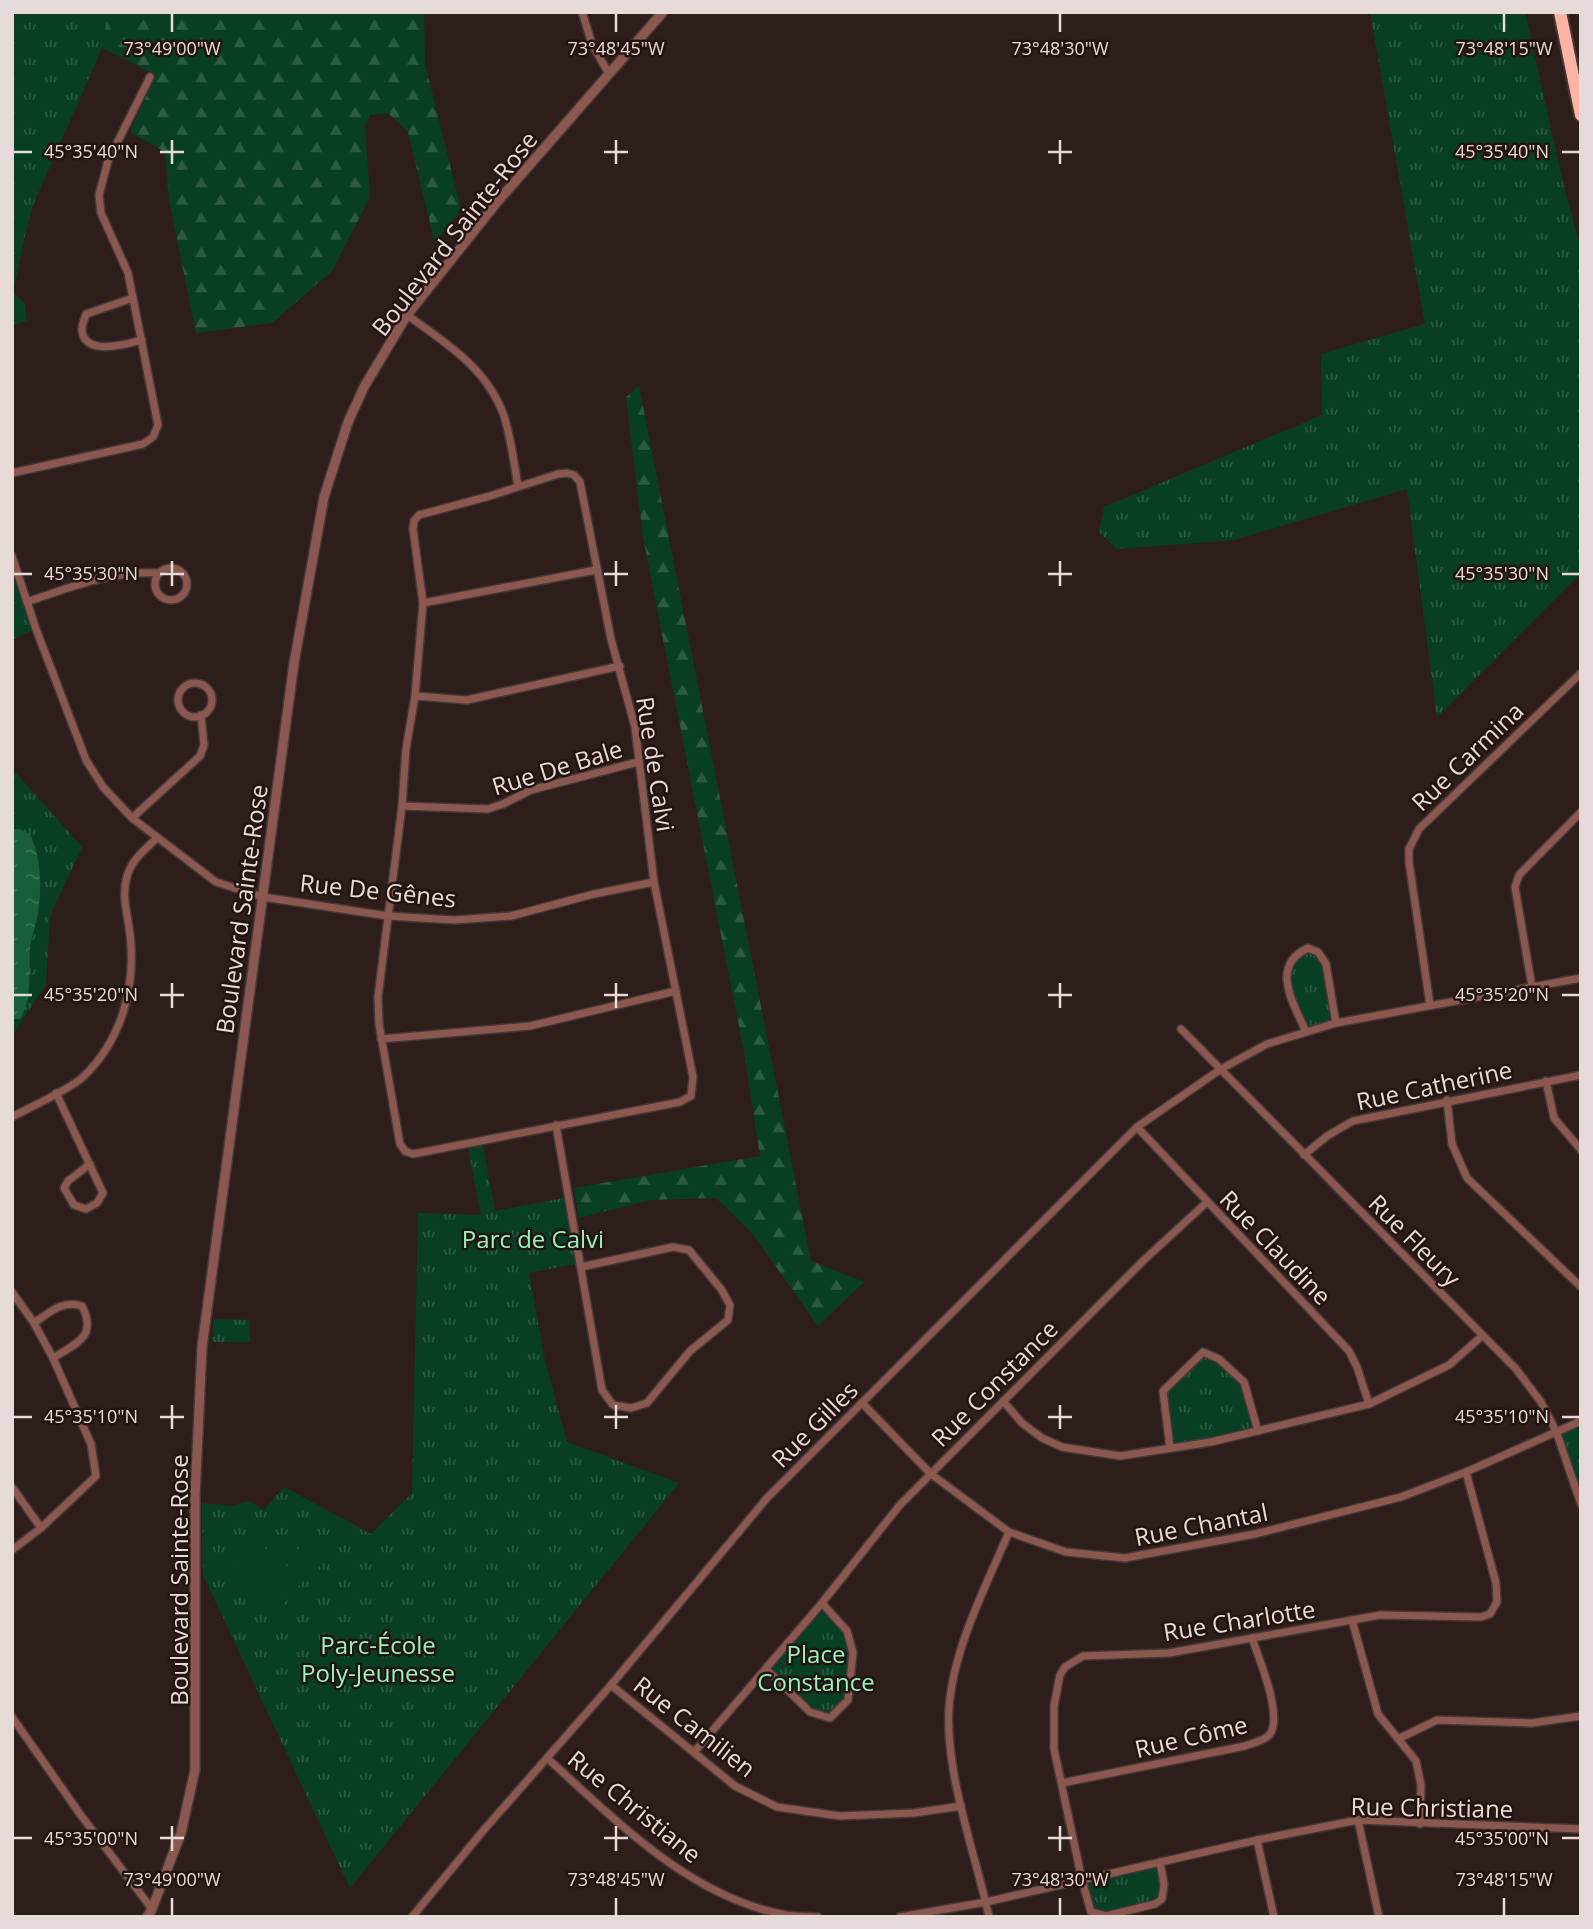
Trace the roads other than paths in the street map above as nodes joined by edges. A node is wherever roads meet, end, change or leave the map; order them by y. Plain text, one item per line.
1 (582, 12) edge
2 (663, 12) edge
3 (1560, 12) edge
4 (609, 74) junction
5 (150, 77) dead end
6 (1581, 115) edge
7 (133, 298) junction
8 (407, 315) junction
9 (142, 340) junction
10 (12, 473) edge
11 (518, 486) junction
12 (12, 556) edge
13 (596, 570) junction
14 (159, 573) junction
15 (27, 602) junction
16 (424, 603) junction
17 (620, 666) junction
18 (1581, 673) edge
19 (415, 696) junction
20 (201, 715) junction
21 (638, 762) junction
22 (402, 806) junction
23 (1581, 812) edge
24 (132, 818) junction
25 (157, 838) junction
26 (654, 882) junction
27 (263, 897) junction
28 (388, 916) junction
29 (1581, 978) edge
30 (1532, 987) junction
31 (676, 991) junction
32 (1430, 1006) junction
33 (1336, 1023) junction
34 (1181, 1029) dead end
35 (1306, 1032) junction
36 (381, 1039) junction
37 (1221, 1069) junction
38 (1581, 1075) edge
39 (1546, 1081) junction
40 (56, 1093) junction
41 (1447, 1100) junction
42 (12, 1117) edge
43 (556, 1125) junction
44 (1136, 1128) junction
45 (1581, 1150) edge
46 (1304, 1155) junction
47 (90, 1164) junction
48 (1207, 1202) junction
49 (580, 1266) junction
50 (1581, 1287) edge
51 (12, 1293) edge
52 (34, 1323) junction
53 (1482, 1336) junction
54 (53, 1358) junction
55 (1003, 1401) junction
56 (862, 1403) junction
57 (1369, 1404) junction
58 (1581, 1421) edge
59 (1258, 1431) junction
60 (1556, 1431) junction
61 (1170, 1448) junction
62 (1466, 1472) junction
63 (931, 1474) junction
64 (12, 1487) edge
65 (1581, 1504) edge
66 (41, 1528) junction
67 (1009, 1532) junction
68 (12, 1550) edge
69 (822, 1603) junction
70 (1352, 1620) junction
71 (1252, 1638) junction
72 (765, 1669) junction
73 (611, 1685) junction
74 (1581, 1716) edge
75 (12, 1717) edge
76 (1398, 1739) junction
77 (695, 1751) junction
78 (547, 1758) junction
79 (1062, 1783) junction
80 (961, 1806) junction
81 (1358, 1821) junction
82 (1420, 1824) junction
83 (1581, 1829) edge
84 (1257, 1840) junction
85 (1160, 1862) junction
86 (1082, 1880) junction
87 (986, 1902) junction
88 (152, 1914) edge
89 (787, 1916) edge
90 (412, 1917) edge
91 (818, 1917) edge
92 (901, 1917) edge
93 (989, 1917) edge
94 (1274, 1917) edge
95 (1379, 1917) edge

1 - 4 street
2 - 4 street, Boulevard Sainte-Rose
3 - 6 highway
4 - 8 street, Boulevard Sainte-Rose
5 - 7 street
7 - 9 street
7 - 9 street
8 - 11 street
8 - 27 street, Boulevard Sainte-Rose
9 - 10 street
11 - 13 street, Rue de Calvi
11 - 16 street, Rue de Calvi
12 - 15 street, Rue De Gênes
13 - 16 street
13 - 17 street, Rue de Calvi
14 - 14 street
14 - 15 street
15 - 24 street, Rue De Gênes
16 - 19 street, Rue de Calvi
17 - 19 street
17 - 21 street, Rue de Calvi
18 - 32 street, Rue Carmina
19 - 22 street, Rue de Calvi
20 - 20 street
20 - 24 street
21 - 22 street, Rue De Bale
21 - 26 street, Rue de Calvi
22 - 28 street, Rue de Calvi
23 - 30 street
24 - 25 street, Rue De Gênes
25 - 27 street, Rue De Gênes
25 - 40 street
26 - 28 street, Rue De Gênes
26 - 31 street, Rue de Calvi
27 - 28 street, Rue De Gênes
27 - 88 street, Boulevard Sainte-Rose
28 - 36 street, Rue de Calvi
29 - 30 street, Rue Gilles
30 - 32 street, Rue Gilles
31 - 36 street
31 - 43 street, Rue de Calvi
32 - 33 street, Rue Gilles
33 - 35 street, Rue Gilles
33 - 35 street
34 - 37 street, Rue Fleury
35 - 37 street, Rue Gilles
36 - 43 street, Rue de Calvi
37 - 44 street, Rue Gilles
37 - 46 street, Rue Fleury
38 - 39 street, Rue Catherine
39 - 41 street, Rue Catherine
39 - 45 street
40 - 42 street
40 - 47 street
41 - 46 street, Rue Catherine
41 - 50 street
43 - 49 street
44 - 48 street, Rue Claudine
44 - 56 street, Rue Gilles
46 - 53 street, Rue Fleury
47 - 47 street
48 - 55 street, Rue Constance
48 - 57 street, Rue Claudine
49 - 49 street
51 - 52 street
52 - 54 street
52 - 54 street
53 - 57 street
53 - 60 street, Rue Fleury
54 - 66 street
55 - 61 street
55 - 63 street, Rue Constance
56 - 63 street, Rue Chantal
56 - 73 street, Rue Gilles
57 - 59 street
58 - 60 street, Rue Chantal
59 - 61 street
59 - 61 street
60 - 62 street, Rue Chantal
60 - 65 street, Rue Fleury
62 - 67 street, Rue Chantal
62 - 70 street, Rue Charlotte
63 - 67 street, Rue Chantal
63 - 69 street, Rue Constance
64 - 66 street
66 - 68 street
67 - 80 street
69 - 72 street, Rue Constance
69 - 72 street
70 - 71 street, Rue Charlotte
70 - 76 street
71 - 79 street, Rue Charlotte
71 - 79 street, Rue Côme
72 - 77 street, Rue Constance
73 - 77 street, Rue Camilien
73 - 78 street, Rue Gilles
74 - 76 street
75 - 88 street
76 - 82 street
77 - 80 street, Rue Camilien
78 - 89 street, Rue Christiane
78 - 90 street, Rue Gilles
79 - 86 street, Rue Charlotte
80 - 87 street
81 - 82 street, Rue Christiane
81 - 84 street, Rue Christiane
81 - 95 street
82 - 83 street, Rue Christiane
84 - 85 street, Rue Christiane
84 - 94 street
85 - 86 street, Rue Christiane
85 - 86 street
86 - 87 street, Rue Christiane
87 - 92 street, Rue Christiane
87 - 93 street
89 - 91 street, Rue Christiane

